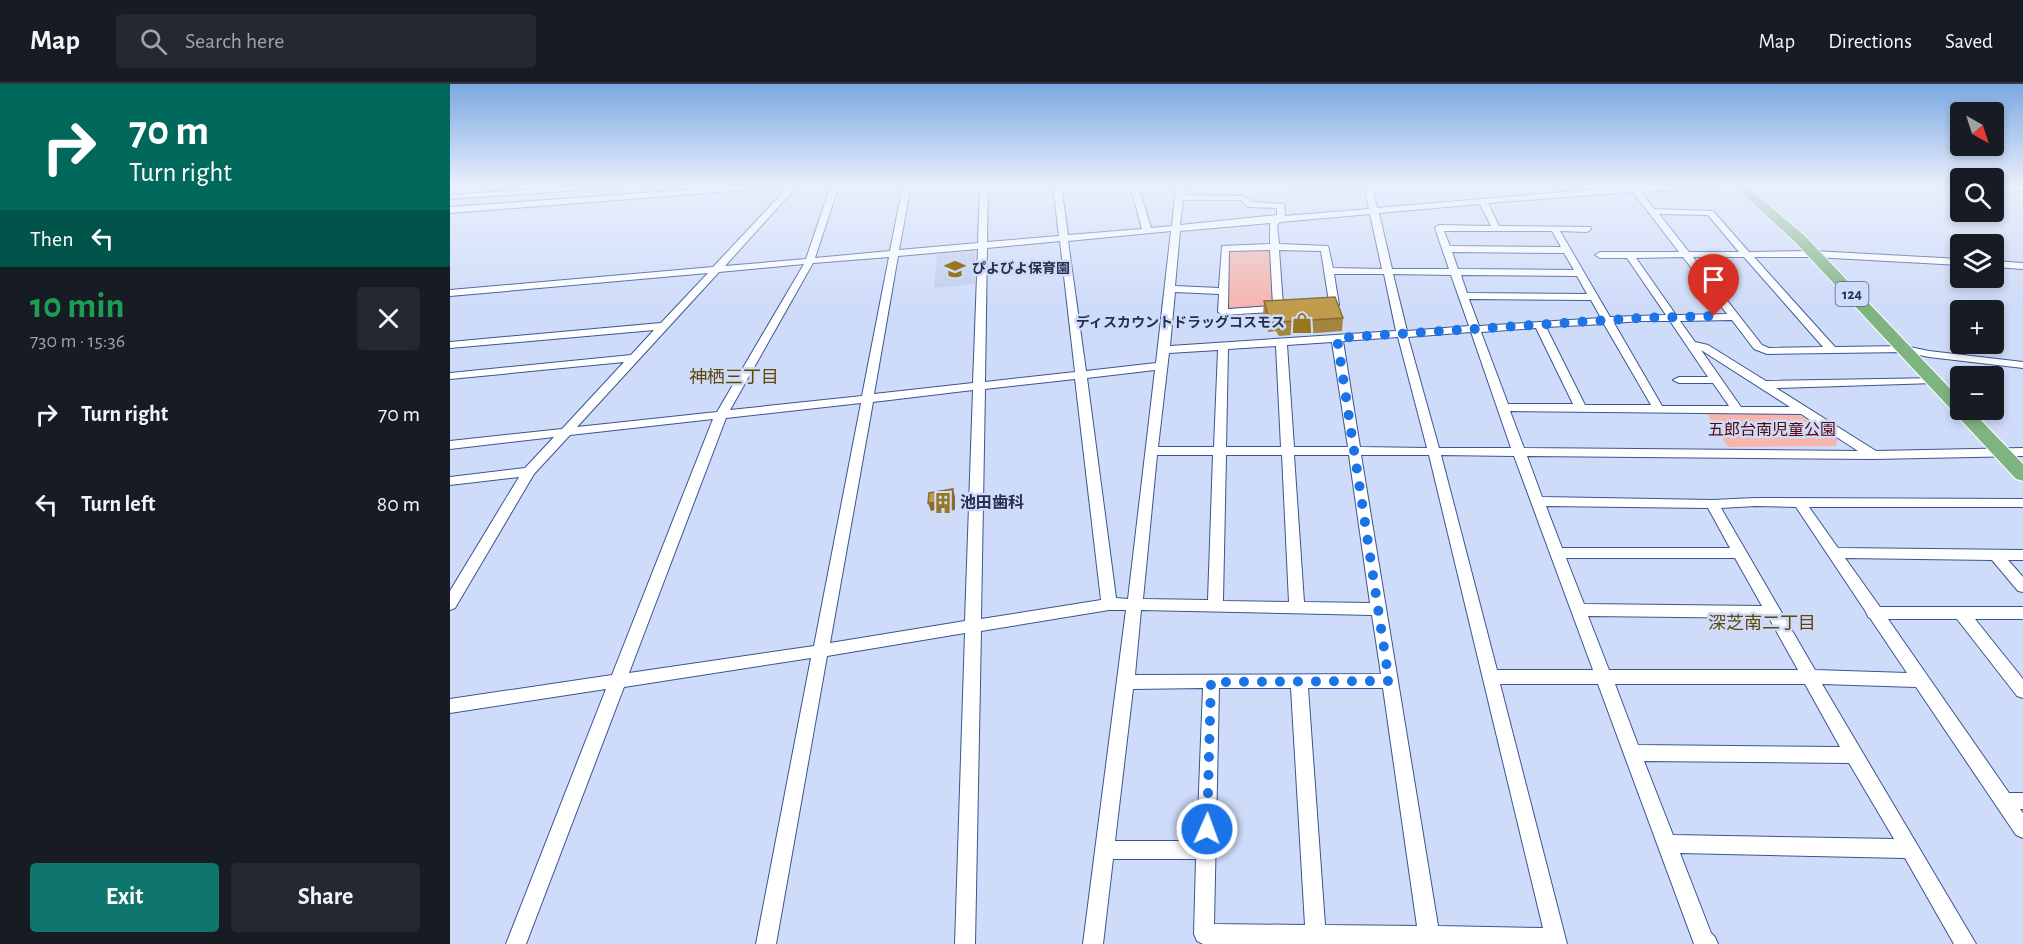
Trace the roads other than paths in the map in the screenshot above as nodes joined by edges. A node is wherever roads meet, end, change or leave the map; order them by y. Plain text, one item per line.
1 (756, 225) edge
2 (821, 225) edge
3 (899, 225) edge
4 (983, 225) edge
5 (1062, 225) edge
6 (1145, 225) edge
7 (1176, 225) edge
8 (1219, 225) edge
9 (1273, 225) edge
10 (1378, 225) edge
11 (1495, 225) edge
12 (1662, 225) edge
13 (1721, 225) edge
14 (1783, 225) edge
15 (1496, 228) junction
16 (1554, 228) junction
17 (1176, 229) junction
18 (1587, 229) dead end
19 (1147, 231) junction
20 (1064, 238) junction
21 (982, 246) junction
22 (1275, 247) junction
23 (1446, 249) junction
24 (1566, 250) junction
25 (893, 254) junction
26 (1686, 254) junction
27 (1747, 254) junction
28 (1814, 254) junction
29 (1600, 255) dead end
30 (1630, 255) junction
31 (809, 261) junction
32 (1950, 261) edge
33 (2004, 265) edge
34 (2023, 266) edge
35 (714, 270) junction
36 (1389, 270) junction
37 (1330, 271) junction
38 (1454, 271) junction
39 (1580, 273) junction
40 (1171, 289) junction
41 (1223, 291) junction
42 (450, 293) edge
43 (1463, 297) junction
44 (1594, 297) junction
45 (1278, 309) junction
46 (1673, 316) junction
47 (1734, 317) junction
48 (1606, 320) junction
49 (1539, 324) junction
50 (663, 326) junction
51 (1474, 328) junction
52 (1402, 333) junction
53 (1337, 338) junction
54 (1281, 341) junction
55 (1691, 344) junction
56 (450, 345) edge
57 (1223, 346) junction
58 (1905, 349) junction
59 (1164, 350) junction
60 (1832, 350) junction
61 (634, 358) junction
62 (2023, 365) edge
63 (1161, 366) junction
64 (1081, 375) junction
65 (450, 376) edge
66 (1679, 380) dead end
67 (1716, 380) junction
68 (1935, 380) junction
69 (1762, 385) junction
70 (979, 387) junction
71 (1950, 397) edge
72 (866, 399) junction
73 (1504, 407) junction
74 (1581, 408) junction
75 (1659, 410) junction
76 (1737, 410) junction
77 (1802, 411) junction
78 (721, 416) junction
79 (1971, 420) edge
80 (564, 433) junction
81 (450, 445) edge
82 (1354, 450) junction
83 (1152, 451) junction
84 (1218, 451) junction
85 (1287, 451) junction
86 (1434, 451) junction
87 (1519, 452) junction
88 (2023, 452) edge
89 (2002, 453) junction
90 (1874, 455) junction
91 (529, 472) junction
92 (2023, 475) edge
93 (450, 481) edge
94 (1539, 501) junction
95 (1800, 503) junction
96 (2023, 503) edge
97 (1712, 504) junction
98 (1558, 553) junction
99 (1740, 553) junction
100 (1835, 553) junction
101 (1996, 555) junction
102 (2023, 555) edge
103 (2023, 587) edge
104 (450, 604) edge
105 (1109, 604) junction
106 (1134, 605) junction
107 (1215, 607) junction
108 (1297, 608) junction
109 (1377, 609) junction
110 (1578, 610) junction
111 (1774, 612) junction
112 (1873, 613) junction
113 (2023, 613) edge
114 (1962, 614) junction
115 (973, 627) junction
116 (819, 651) junction
117 (1489, 677) junction
118 (1604, 677) junction
119 (1812, 678) junction
120 (619, 679) junction
121 (1919, 680) junction
122 (1299, 681) junction
123 (1389, 681) junction
124 (1126, 682) junction
125 (1211, 682) junction
126 (2023, 691) edge
127 (450, 706) edge
128 (1631, 753) junction
129 (1854, 755) junction
130 (2004, 801) junction
131 (2023, 801) edge
132 (2023, 829) edge
133 (1667, 844) junction
134 (1909, 849) junction
135 (1105, 850) junction
136 (1206, 850) junction
137 (1316, 937) junction
138 (1429, 937) junction
139 (1556, 941) edge
140 (516, 944) edge
141 (766, 944) edge
142 (965, 944) edge
143 (1093, 944) edge
144 (1708, 944) edge
145 (1965, 944) edge

1 - 35 street
2 - 31 street
3 - 25 street
4 - 21 street
5 - 20 street
6 - 19 street
7 - 17 street
8 - 17 street
9 - 22 street
10 - 36 street
11 - 15 street
12 - 26 street
13 - 27 street
14 - 28 highway, 124
15 - 16 street
15 - 23 street
16 - 18 street
16 - 24 street
17 - 19 street
17 - 40 street
19 - 20 street
20 - 21 street
20 - 64 street
21 - 25 street
21 - 70 street
22 - 37 street
22 - 41 street
22 - 45 street
23 - 24 street
23 - 38 street
24 - 39 street
25 - 31 street
25 - 72 street
26 - 27 street
26 - 30 street
26 - 47 street
27 - 28 street
27 - 60 street
28 - 32 street
28 - 58 highway, 124
29 - 30 street
30 - 46 street
31 - 35 street
31 - 78 street
33 - 34 street
35 - 42 street
35 - 50 street
36 - 37 street
36 - 38 street
36 - 52 street
37 - 45 street
38 - 39 street
38 - 43 street
39 - 44 street
40 - 41 street
40 - 59 street
41 - 45 street
43 - 44 street
43 - 51 street
44 - 48 street
46 - 47 street
46 - 48 street
46 - 55 street
47 - 60 street
48 - 49 street
48 - 75 street
49 - 51 street
49 - 74 street
50 - 56 street
50 - 61 street
51 - 52 street
51 - 73 street
52 - 53 street
52 - 86 street
53 - 54 street
53 - 82 street
54 - 57 street
54 - 85 street
55 - 67 street
55 - 69 street
57 - 59 street
57 - 84 street
58 - 60 street
58 - 62 street
58 - 68 highway, 124
59 - 63 street
61 - 65 street
61 - 80 street
63 - 64 street
63 - 83 street
64 - 70 street
64 - 105 street
66 - 67 street
67 - 76 street
68 - 69 street
68 - 71 highway, 124
69 - 77 street
70 - 72 street
70 - 115 street
72 - 78 street
72 - 116 street
73 - 74 street
73 - 87 street
74 - 75 street
75 - 76 street
76 - 77 street
77 - 90 street
78 - 80 street
78 - 120 street
79 - 89 highway, 124
80 - 81 street
80 - 91 street
82 - 85 street
82 - 86 street
82 - 109 street
83 - 84 street
83 - 106 street
84 - 85 street
84 - 107 street
85 - 108 street
86 - 87 street
86 - 117 street
87 - 90 street
87 - 94 street
88 - 89 street
89 - 90 street
89 - 92 highway, 124
91 - 93 street
91 - 104 street
94 - 97 street
94 - 98 street
95 - 96 street
95 - 97 street
95 - 100 street
97 - 99 street
98 - 99 street
98 - 110 street
99 - 111 street
100 - 101 street
100 - 112 street
101 - 102 street
101 - 103 street
105 - 106 street
105 - 115 street
106 - 107 street
106 - 124 street
107 - 108 street
108 - 109 street
109 - 123 street
110 - 111 street
110 - 118 street
111 - 119 street
112 - 114 street
112 - 121 street
113 - 114 street
114 - 126 street
115 - 116 street
115 - 142 street
116 - 120 street
116 - 141 street
117 - 118 street
117 - 139 street
118 - 119 street
118 - 128 street
119 - 121 street
119 - 129 street
120 - 127 street
120 - 140 street
121 - 130 street
122 - 123 street
122 - 125 street
122 - 137 street
123 - 138 street
124 - 125 street
124 - 135 street
125 - 136 street
128 - 129 street
128 - 133 street
129 - 134 street
130 - 131 street
130 - 132 street
133 - 134 street
133 - 144 street
134 - 145 street
135 - 136 street
135 - 143 street
136 - 137 street
137 - 138 street
138 - 139 street

